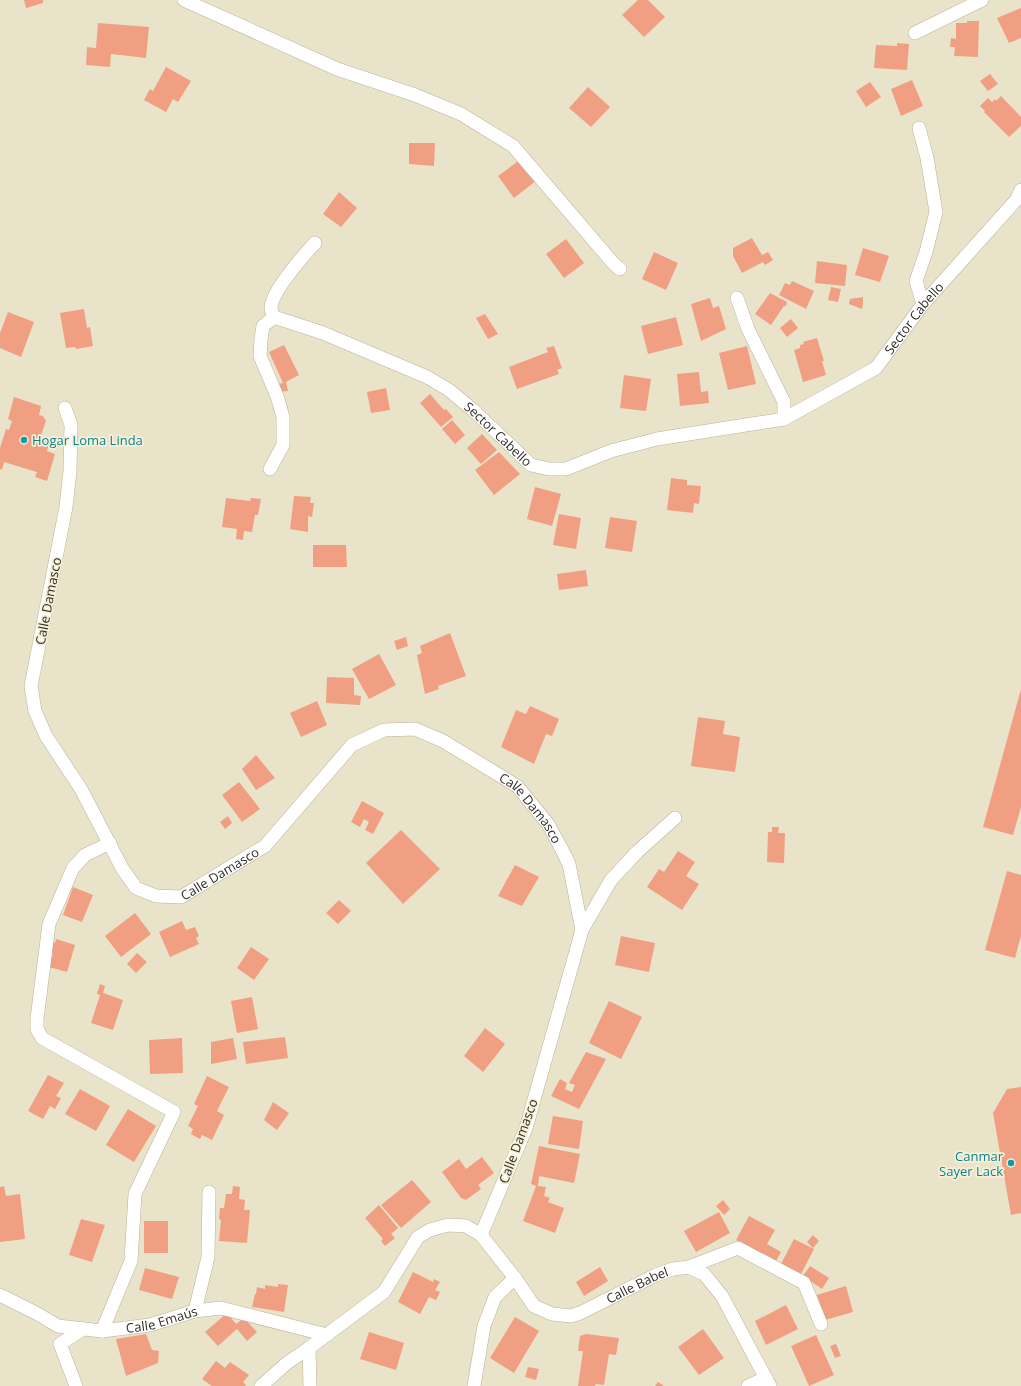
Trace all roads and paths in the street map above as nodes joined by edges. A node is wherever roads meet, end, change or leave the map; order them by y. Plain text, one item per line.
1 (184, 0) edge
2 (982, 0) edge
3 (915, 33) dead end
4 (919, 128) dead end
5 (1021, 190) edge
6 (315, 243) dead end
7 (620, 269) dead end
8 (737, 298) dead end
9 (923, 304) junction
10 (274, 317) junction
11 (65, 408) dead end
12 (784, 418) junction
13 (270, 469) dead end
14 (675, 818) dead end
15 (110, 843) junction
16 (582, 930) junction
17 (209, 1192) dead end
18 (481, 1235) junction
19 (689, 1267) junction
20 (515, 1278) junction
21 (0, 1295) edge
22 (195, 1311) junction
23 (821, 1324) dead end
24 (83, 1329) junction
25 (102, 1331) junction
26 (327, 1335) junction
27 (309, 1348) junction
28 (768, 1382) edge
29 (76, 1386) edge
30 (261, 1386) edge
31 (310, 1386) edge
32 (474, 1386) edge
33 (748, 1386) edge

1 - 7 street
2 - 3 street
4 - 9 street
5 - 9 street, Sector Cabello
6 - 10 street
8 - 12 street
9 - 12 street, Sector Cabello
10 - 12 street, Sector Cabello
10 - 13 street
11 - 15 street, Calle Damasco
14 - 16 street, Calle Damasco
15 - 16 street, Calle Damasco
15 - 25 street
16 - 18 street, Calle Damasco
17 - 22 street
18 - 20 street, Calle Babel
18 - 26 street
19 - 20 street, Calle Babel
19 - 23 street, Calle Babel
19 - 28 street
20 - 32 street
21 - 24 street, Calle Emaús
22 - 25 street, Calle Emaús
22 - 26 street, Calle Emaús
24 - 25 street, Calle Emaús
24 - 29 street
26 - 27 street
27 - 30 street
27 - 31 street
28 - 33 street

